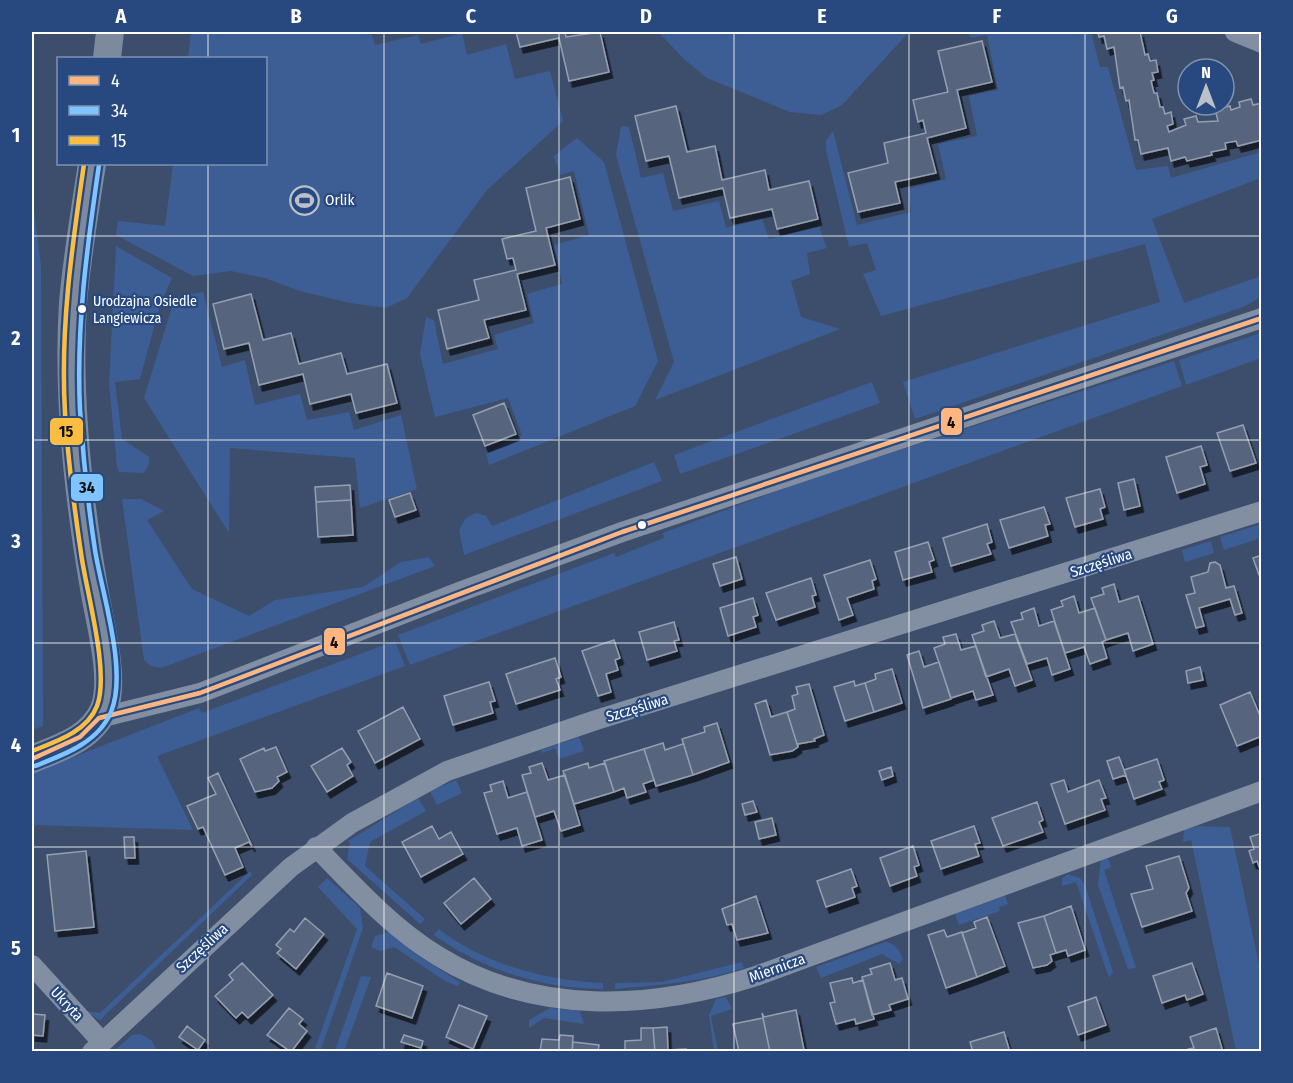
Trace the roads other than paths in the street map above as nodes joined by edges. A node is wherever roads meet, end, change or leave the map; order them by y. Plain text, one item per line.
1 (110, 32) edge
2 (1235, 32) edge
3 (1262, 43) edge
4 (107, 57) edge
5 (92, 165) edge
6 (1262, 318) edge
7 (1262, 511) edge
8 (99, 718) junction
9 (32, 759) edge
10 (1262, 791) edge
11 (316, 847) junction
12 (32, 965) edge
13 (97, 1047) edge

1 - 4 street
2 - 3 street
5 - 8 street
6 - 8 street
7 - 11 street, Szczęśliwa
8 - 9 street
10 - 11 street, Miernicza
11 - 13 street, Szczęśliwa
12 - 13 street, Ukryta

